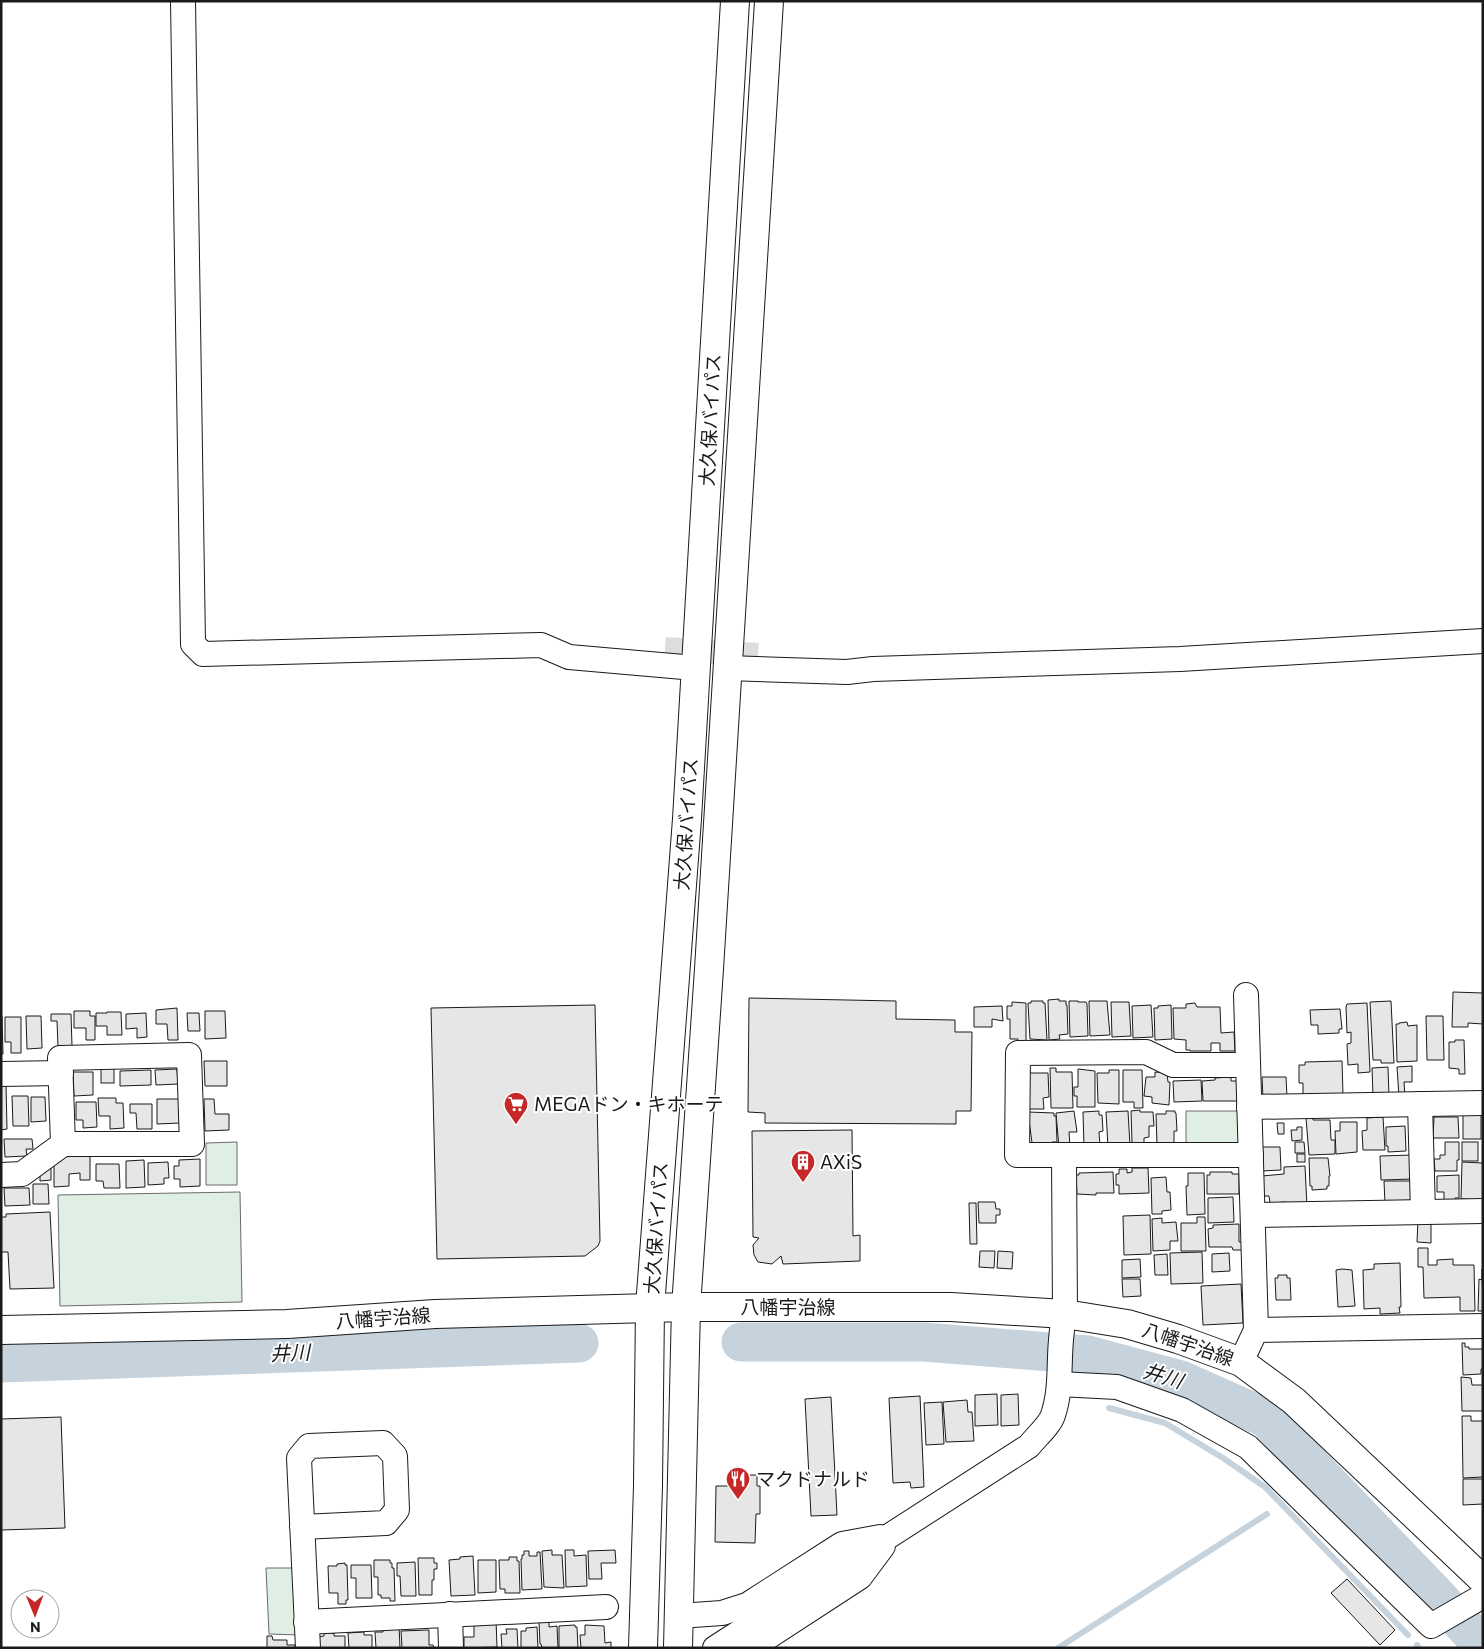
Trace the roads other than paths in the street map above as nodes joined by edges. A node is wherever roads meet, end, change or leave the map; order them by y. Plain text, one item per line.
1 (183, 1) edge
2 (735, 1) edge
3 (768, 1) edge
4 (1483, 641) edge
5 (541, 645) junction
6 (665, 649) tunnel mouth
7 (758, 655) tunnel mouth
8 (696, 668) junction
9 (727, 668) junction
10 (873, 669) junction
11 (1246, 996) dead end
12 (1248, 1065) junction
13 (61, 1073) junction
14 (1, 1074) edge
15 (1483, 1103) edge
16 (1420, 1104) junction
17 (1249, 1107) junction
18 (62, 1144) junction
19 (1064, 1155) junction
20 (1251, 1155) junction
21 (1, 1175) edge
22 (1483, 1211) edge
23 (1423, 1212) junction
24 (1253, 1215) junction
25 (650, 1307) junction
26 (686, 1307) junction
27 (1063, 1322) junction
28 (1483, 1326) edge
29 (1, 1330) edge
30 (1256, 1330) junction
31 (1242, 1362) junction
32 (1059, 1384) junction
33 (302, 1527) junction
34 (891, 1535) junction
35 (1479, 1593) edge
36 (606, 1608) dead end
37 (450, 1614) junction
38 (679, 1616) junction
39 (306, 1622) junction
40 (308, 1648) edge
41 (451, 1648) edge
42 (643, 1648) edge
43 (678, 1648) edge
44 (715, 1648) edge
45 (751, 1648) edge

1 - 5 street
2 - 8 main road, 大久保バイパス
3 - 9 main road, 大久保バイパス
4 - 10 street
5 - 6 street
5 - 8 street
7 - 10 street
8 - 25 main road, 大久保バイパス
9 - 10 street
9 - 26 main road, 大久保バイパス
11 - 12 street
12 - 17 street
12 - 19 street
13 - 14 street
13 - 18 street
13 - 18 street
15 - 16 street
16 - 17 street
16 - 23 street
17 - 20 street
18 - 21 street
19 - 20 street
19 - 27 street
20 - 24 street
22 - 23 street
23 - 24 street
24 - 30 street
25 - 26 main road, 八幡宇治線
25 - 29 main road, 八幡宇治線
25 - 42 main road, 大久保バイパス
26 - 27 main road, 八幡宇治線
26 - 38 main road, 大久保バイパス
27 - 31 main road, 八幡宇治線
27 - 32 street
28 - 30 street
30 - 31 street
31 - 35 main road, 八幡宇治線
32 - 34 street
32 - 35 street
33 - 33 street
33 - 39 street
34 - 38 street
34 - 44 street
34 - 45 street
36 - 37 street
37 - 39 street
37 - 41 street
38 - 43 main road, 大久保バイパス
39 - 40 street

